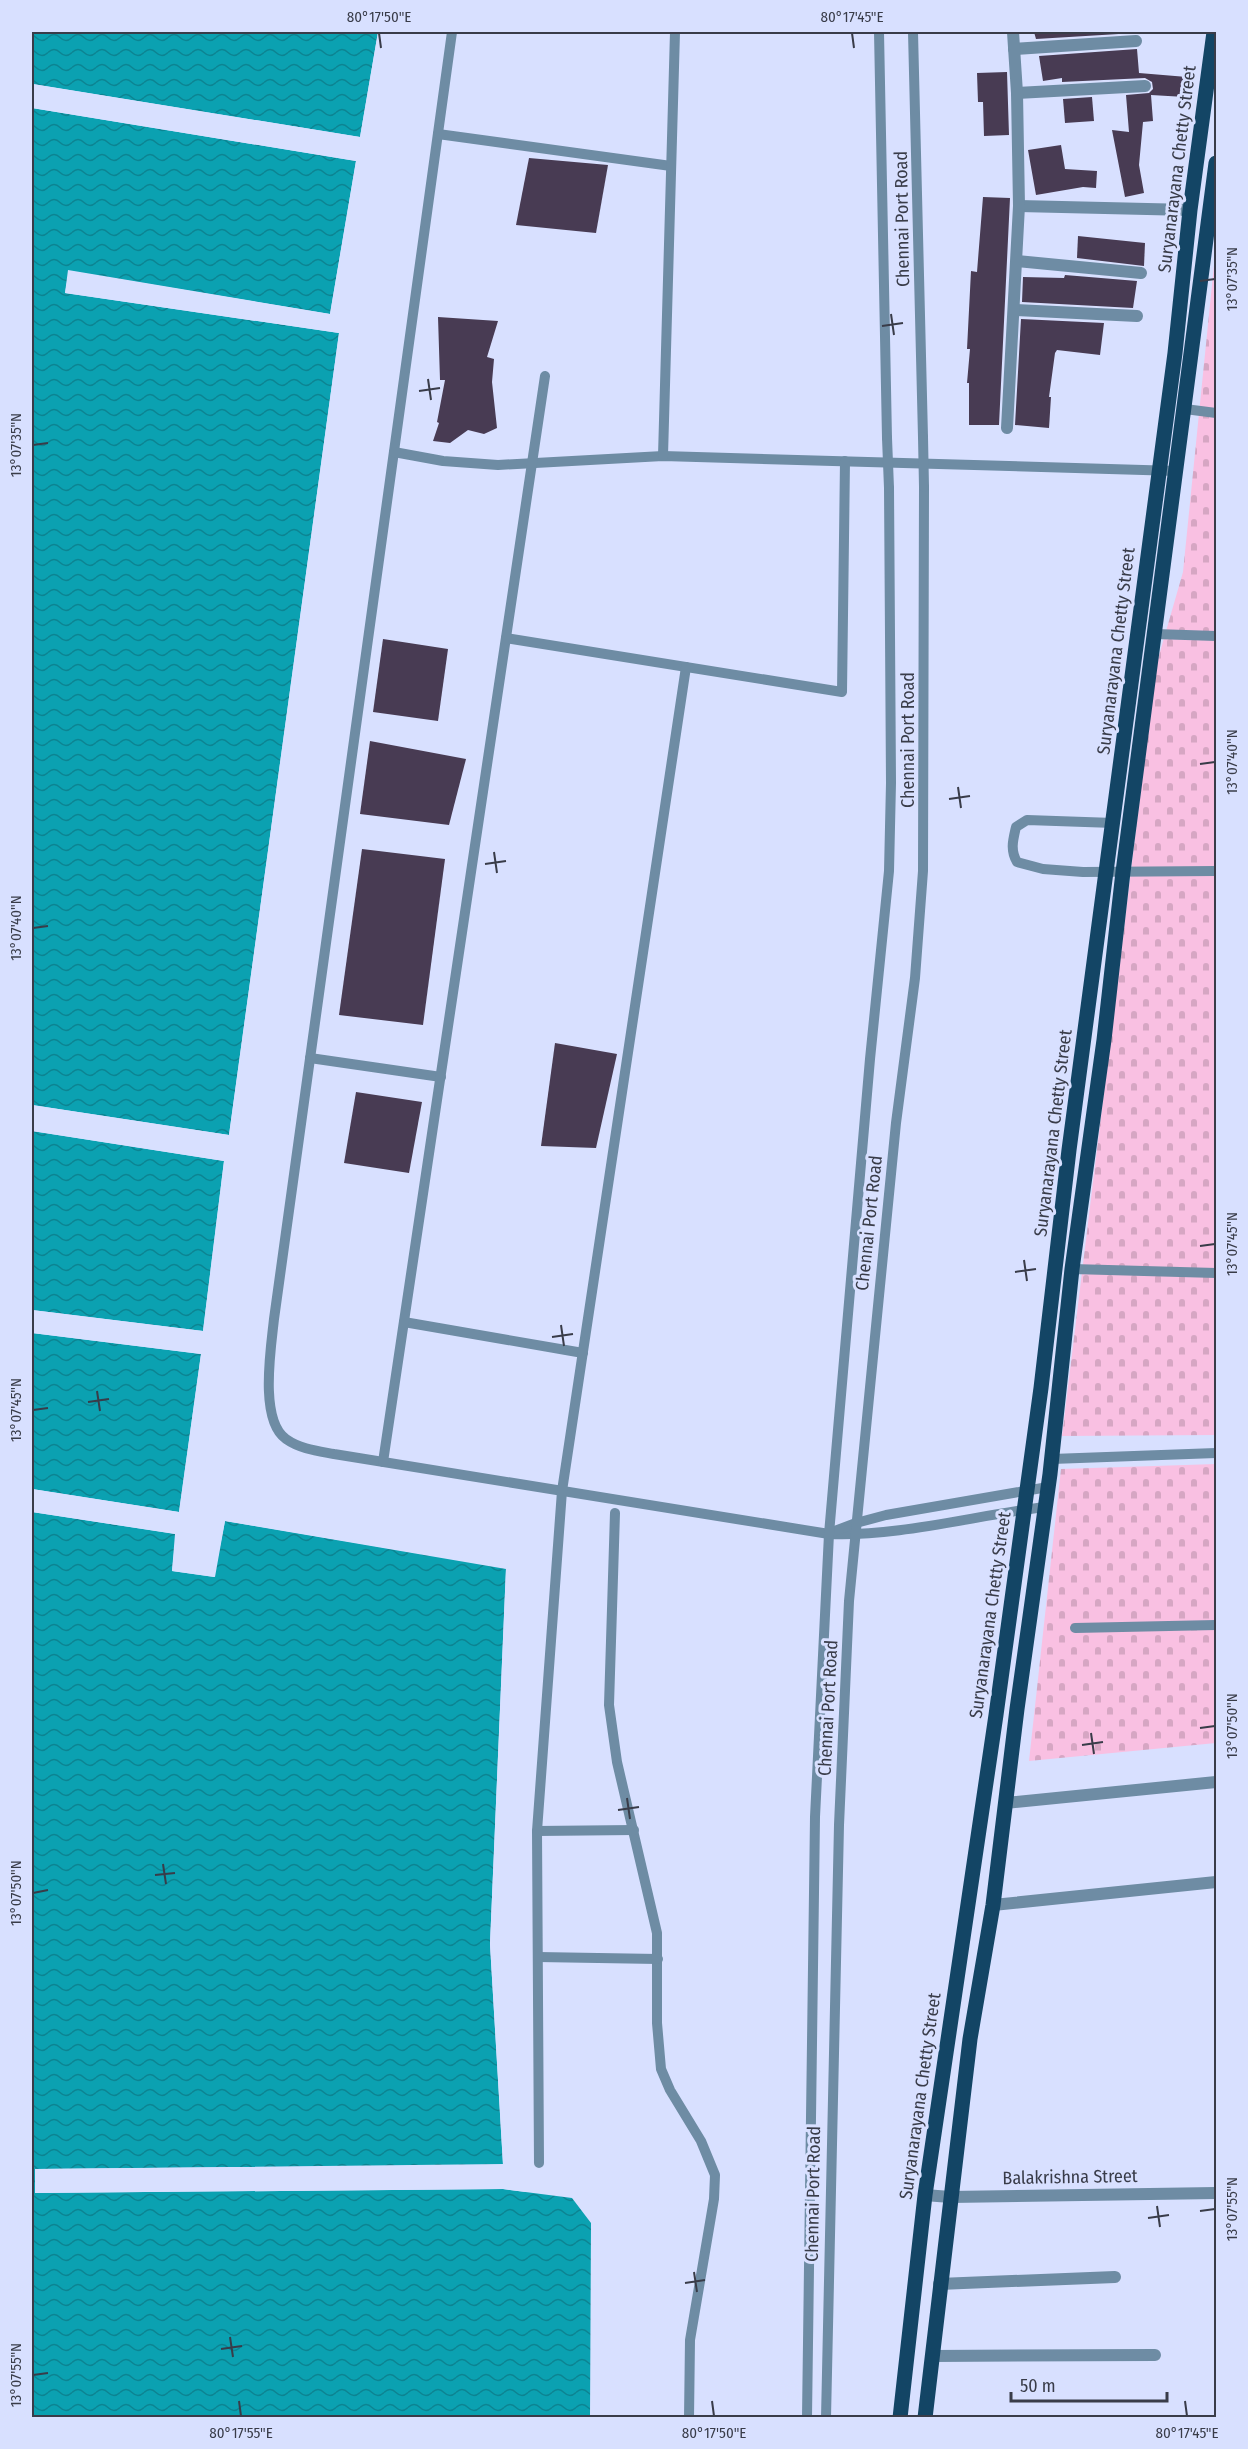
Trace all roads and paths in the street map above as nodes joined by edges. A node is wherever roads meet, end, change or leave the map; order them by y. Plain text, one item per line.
1 (452, 32) edge
2 (675, 32) edge
3 (879, 32) edge
4 (913, 32) edge
5 (1013, 32) edge
6 (1214, 32) edge
7 (1136, 41) dead end
8 (1014, 49) junction
9 (1145, 87) dead end
10 (1017, 93) junction
11 (438, 134) junction
12 (1216, 163) edge
13 (671, 166) junction
14 (1214, 201) edge
15 (1018, 206) junction
16 (1190, 210) junction
17 (1017, 261) junction
18 (1141, 273) dead end
19 (1014, 310) junction
20 (1137, 316) dead end
21 (545, 376) dead end
22 (1185, 409) junction
23 (1216, 413) edge
24 (1007, 428) dead end
25 (394, 453) junction
26 (663, 456) junction
27 (845, 461) junction
28 (532, 463) junction
29 (1159, 469) junction
30 (1177, 471) junction
31 (1155, 634) junction
32 (1216, 636) edge
33 (506, 638) junction
34 (686, 667) junction
35 (1114, 824) junction
36 (1216, 871) edge
37 (1107, 872) junction
38 (1124, 872) junction
39 (310, 1058) junction
40 (441, 1077) junction
41 (1072, 1269) junction
42 (1216, 1273) edge
43 (404, 1322) junction
44 (583, 1353) junction
45 (1216, 1453) edge
46 (1052, 1460) junction
47 (383, 1462) junction
48 (1048, 1487) junction
49 (1027, 1490) junction
50 (562, 1491) junction
51 (1046, 1507) junction
52 (1024, 1510) junction
53 (615, 1514) dead end
54 (855, 1529) junction
55 (829, 1534) junction
56 (1216, 1625) edge
57 (1075, 1628) dead end
58 (1216, 1782) edge
59 (1005, 1803) junction
60 (634, 1830) junction
61 (537, 1831) junction
62 (1216, 1882) edge
63 (993, 1905) junction
64 (538, 1956) junction
65 (658, 1959) junction
66 (539, 2163) dead end
67 (1216, 2193) edge
68 (925, 2195) junction
69 (950, 2197) junction
70 (1115, 2277) dead end
71 (939, 2284) junction
72 (1155, 2355) dead end
73 (932, 2356) junction
74 (689, 2418) edge
75 (807, 2418) edge
76 (825, 2418) edge
77 (900, 2418) edge
78 (925, 2418) edge

1 - 11 lane
2 - 13 lane
3 - 55 lane, Chennai Port Road, bridge
4 - 54 lane, Chennai Port Road, bridge
5 - 8 street
6 - 16 main road, Suryanarayana Chetty Street
7 - 8 street
8 - 10 street
9 - 10 street
10 - 15 street
11 - 13 lane
11 - 25 lane
12 - 14 main road, Suryanarayana Chetty Street
13 - 26 lane
14 - 22 main road, Suryanarayana Chetty Street
15 - 16 street
15 - 17 street
16 - 29 main road, Suryanarayana Chetty Street
17 - 18 street
17 - 19 street
19 - 20 street
19 - 24 street
21 - 28 lane
22 - 23 lane
22 - 30 main road, Suryanarayana Chetty Street
25 - 28 lane
25 - 39 lane
26 - 27 lane
26 - 28 lane
27 - 29 lane
27 - 34 lane
28 - 33 lane
29 - 30 lane
29 - 35 main road, Suryanarayana Chetty Street
30 - 31 main road, Suryanarayana Chetty Street
31 - 32 lane
31 - 38 main road, Suryanarayana Chetty Street
33 - 34 lane
33 - 40 lane
34 - 44 lane
35 - 37 main road, Suryanarayana Chetty Street
35 - 37 lane
36 - 38 lane
37 - 38 lane
37 - 49 main road, Suryanarayana Chetty Street
38 - 41 main road, Suryanarayana Chetty Street
39 - 40 lane
39 - 47 lane
40 - 43 lane
41 - 42 lane
41 - 46 main road, Suryanarayana Chetty Street
43 - 44 lane
43 - 47 lane
44 - 50 lane
45 - 46 lane
46 - 48 main road, Suryanarayana Chetty Street
47 - 50 lane
48 - 49 lane
48 - 51 main road, Suryanarayana Chetty Street
49 - 52 main road, Suryanarayana Chetty Street
49 - 54 lane
50 - 55 lane
50 - 61 lane
51 - 52 lane
51 - 59 main road, Suryanarayana Chetty Street
52 - 54 lane
52 - 68 main road, Suryanarayana Chetty Street
53 - 60 lane
54 - 55 lane
54 - 76 lane, Chennai Port Road
55 - 75 lane, Chennai Port Road
56 - 57 lane
58 - 59 street
59 - 63 main road, Suryanarayana Chetty Street
60 - 61 lane
60 - 65 lane
61 - 64 lane
62 - 63 street
63 - 69 main road, Suryanarayana Chetty Street
64 - 65 lane
64 - 66 lane
65 - 74 lane
67 - 69 street, Balakrishna Street
68 - 69 street, Balakrishna Street
68 - 77 main road, Suryanarayana Chetty Street
69 - 71 main road, Suryanarayana Chetty Street
70 - 71 street
71 - 73 main road, Suryanarayana Chetty Street
72 - 73 street
73 - 78 main road, Suryanarayana Chetty Street

